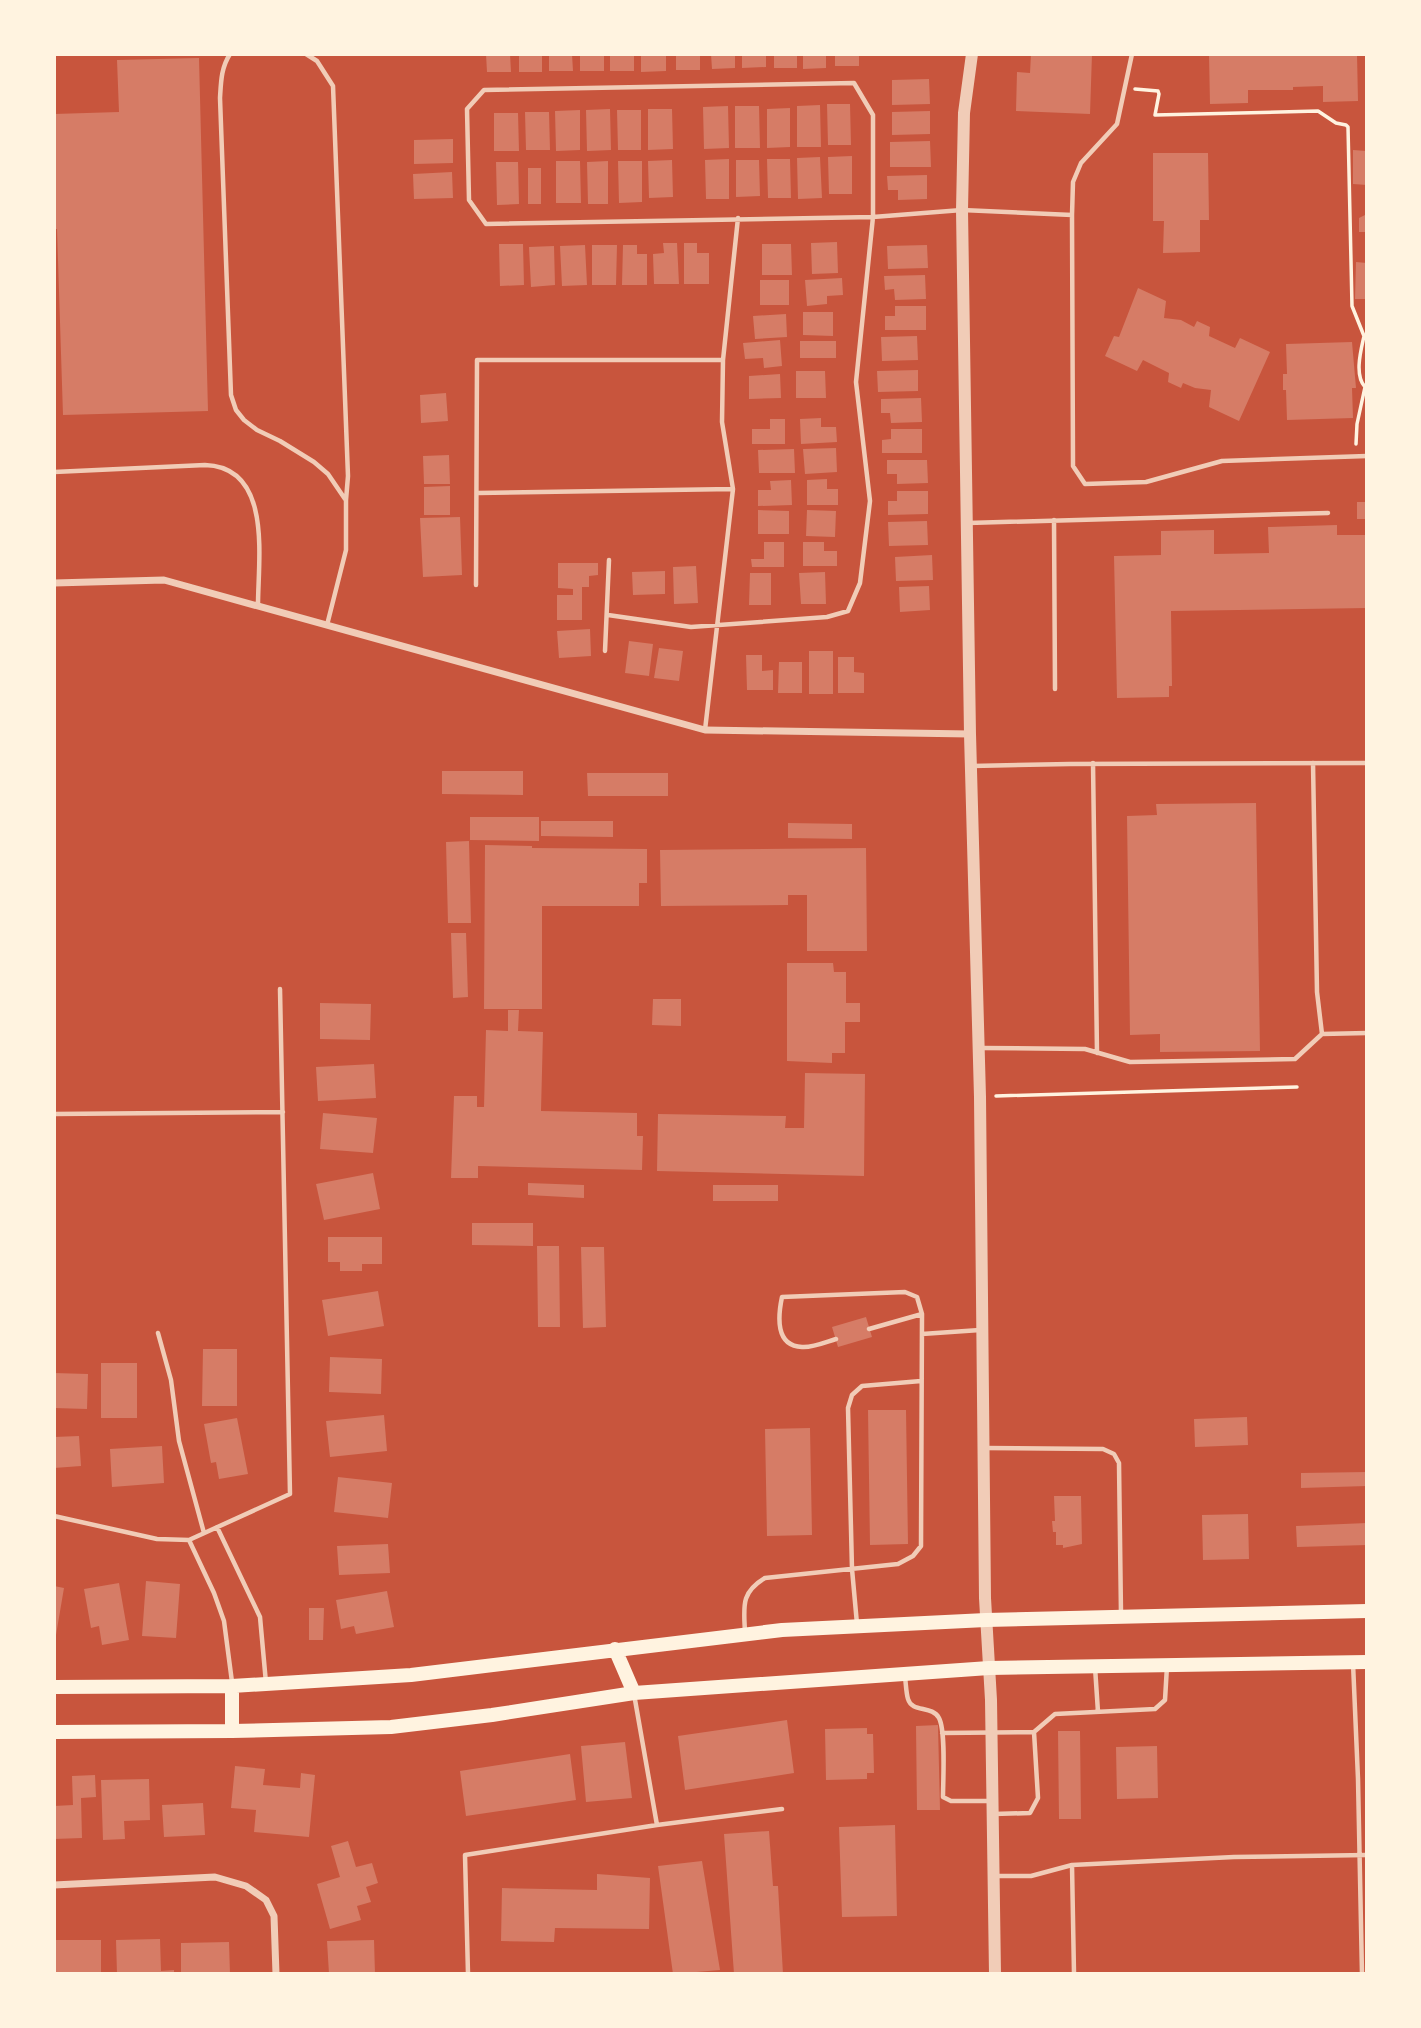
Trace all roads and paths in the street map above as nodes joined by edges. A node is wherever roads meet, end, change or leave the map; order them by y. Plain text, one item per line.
1 (230, 54) edge
2 (306, 54) edge
3 (972, 54) edge
4 (1132, 54) edge
5 (1126, 88) junction
6 (962, 210) junction
7 (1072, 215) junction
8 (873, 217) junction
9 (738, 218) junction
10 (723, 360) junction
11 (1367, 456) edge
12 (1356, 457) junction
13 (54, 471) edge
14 (733, 489) junction
15 (478, 493) junction
16 (346, 500) junction
17 (1328, 513) dead end
18 (1054, 520) junction
19 (967, 523) junction
20 (609, 560) dead end
21 (54, 583) edge
22 (476, 585) dead end
23 (258, 606) junction
24 (608, 615) junction
25 (718, 624) junction
26 (327, 625) junction
27 (605, 651) dead end
28 (1055, 689) dead end
29 (705, 730) junction
30 (970, 734) junction
31 (1313, 763) junction
32 (1367, 763) edge
33 (1093, 764) junction
34 (971, 766) junction
35 (280, 989) dead end
36 (1367, 1033) edge
37 (1322, 1034) junction
38 (978, 1048) junction
39 (1097, 1053) junction
40 (1297, 1087) dead end
41 (980, 1097) junction
42 (283, 1112) junction
43 (54, 1114) edge
44 (922, 1314) junction
45 (869, 1329) dead end
46 (982, 1330) junction
47 (158, 1333) dead end
48 (922, 1334) junction
49 (836, 1339) dead end
50 (921, 1381) junction
51 (983, 1448) junction
52 (54, 1516) edge
53 (217, 1527) junction
54 (204, 1533) junction
55 (189, 1540) junction
56 (852, 1569) junction
57 (1367, 1611) edge
58 (1121, 1618) junction
59 (986, 1620) junction
60 (857, 1626) junction
61 (746, 1634) junction
62 (615, 1649) junction
63 (1360, 1662) edge
64 (1167, 1665) junction
65 (1096, 1667) junction
66 (989, 1668) junction
67 (905, 1674) junction
68 (266, 1684) junction
69 (232, 1686) junction
70 (54, 1687) edge
71 (634, 1693) junction
72 (1098, 1712) junction
73 (232, 1731) junction
74 (54, 1732) edge
75 (1034, 1732) junction
76 (942, 1733) junction
77 (991, 1733) junction
78 (993, 1807) junction
79 (782, 1809) dead end
80 (657, 1825) junction
81 (1360, 1855) junction
82 (1367, 1855) edge
83 (1072, 1865) junction
84 (994, 1875) junction
85 (54, 1885) edge
86 (276, 1974) edge
87 (468, 1974) edge
88 (995, 1974) edge
89 (1074, 1974) edge
90 (1362, 1974) edge

1 - 16 lane
2 - 16 lane
3 - 6 street
4 - 5 lane
5 - 7 lane
5 - 12 path
6 - 7 lane
6 - 8 lane
6 - 19 street
7 - 12 lane
8 - 9 lane
8 - 9 lane
8 - 25 lane
9 - 10 lane
10 - 14 lane
10 - 15 lane
11 - 12 lane
13 - 23 lane
14 - 15 lane
14 - 25 lane
15 - 22 lane
16 - 26 lane
17 - 18 lane
18 - 19 lane
18 - 28 lane
19 - 30 street
20 - 24 lane
21 - 23 street
23 - 26 street
24 - 25 lane
24 - 27 lane
25 - 29 lane
26 - 29 street
29 - 30 street
30 - 34 street
31 - 32 lane
31 - 33 lane
31 - 37 lane
33 - 34 lane
33 - 39 lane
34 - 38 street
35 - 42 lane
36 - 37 lane
37 - 39 lane
38 - 39 lane
38 - 41 street
40 - 41 path
41 - 46 street
42 - 43 lane
42 - 53 lane
44 - 45 lane
44 - 48 lane
44 - 49 lane
46 - 48 lane
46 - 51 street
47 - 54 lane
48 - 50 lane
50 - 56 lane
50 - 56 lane
51 - 58 lane
51 - 59 street
52 - 55 lane
53 - 54 lane
53 - 68 lane
54 - 55 lane
55 - 69 lane
56 - 60 lane
56 - 61 lane
57 - 58 main road
58 - 59 main road
59 - 60 main road
59 - 66 street
60 - 61 main road
61 - 62 main road
62 - 68 main road
62 - 71 main road
63 - 64 main road
63 - 81 lane
64 - 65 main road
64 - 72 lane
65 - 66 main road
65 - 72 lane
66 - 67 main road
66 - 77 street
67 - 71 main road
67 - 76 lane
68 - 69 main road
69 - 70 main road
69 - 73 main road
71 - 73 main road
71 - 80 lane
72 - 75 lane
73 - 74 main road
75 - 77 lane
75 - 78 lane
76 - 77 lane
76 - 78 lane
77 - 78 street
78 - 84 street
79 - 80 lane
80 - 87 lane
81 - 82 lane
81 - 83 lane
81 - 90 lane
83 - 84 lane
83 - 89 lane
84 - 88 street
85 - 86 street

